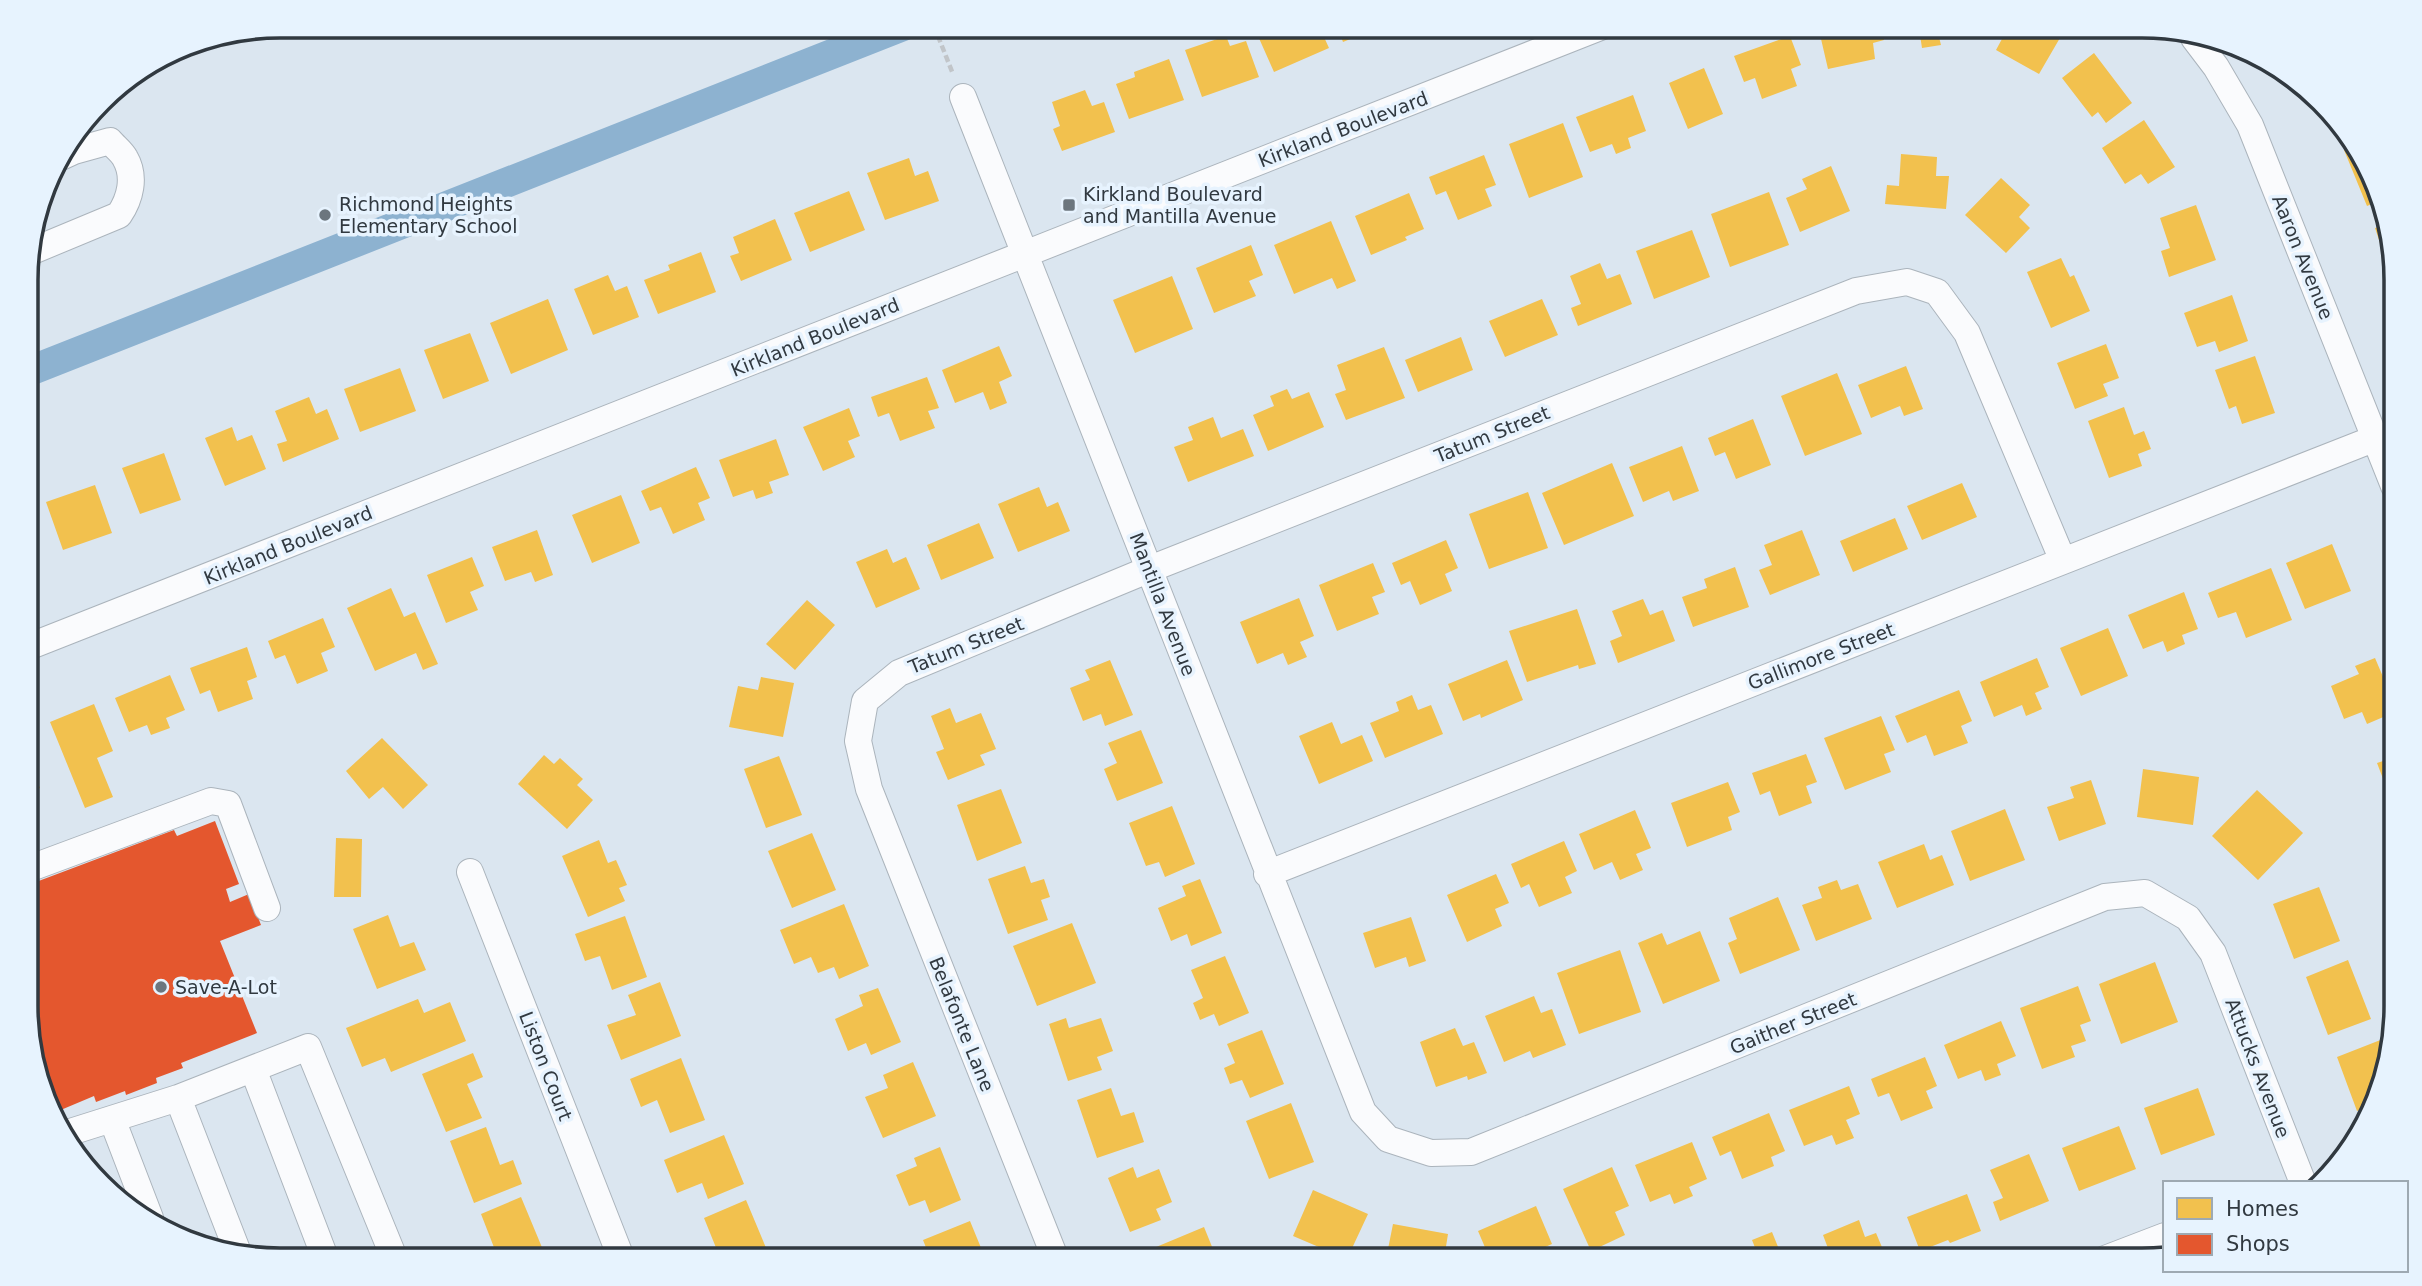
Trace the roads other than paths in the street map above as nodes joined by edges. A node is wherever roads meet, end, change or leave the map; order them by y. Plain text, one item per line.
1 (1572, 38) edge
2 (2200, 46) edge
3 (963, 97) dead end
4 (77, 149) edge
5 (41, 247) edge
6 (1025, 254) junction
7 (2376, 438) junction
8 (2384, 459) edge
9 (2063, 561) junction
10 (1150, 569) junction
11 (38, 644) edge
12 (869, 789) joint
13 (38, 865) edge
14 (470, 872) dead end
15 (1267, 874) junction
16 (267, 908) dead end
17 (2213, 953) joint
18 (253, 1069) junction
19 (178, 1098) junction
20 (1363, 1112) joint
21 (112, 1119) junction
22 (74, 1131) edge
23 (2302, 1181) edge
24 (146, 1207) edge
25 (2163, 1237) edge
26 (234, 1242) edge
27 (2136, 1247) edge
28 (321, 1248) edge
29 (390, 1248) edge
30 (617, 1248) edge
31 (1051, 1248) edge

1 - 6 street, Kirkland Boulevard
2 - 7 street, Aaron Avenue
3 - 6 street, Mantilla Avenue
4 - 5 street
6 - 10 street, Mantilla Avenue
6 - 11 street, Kirkland Boulevard
7 - 8 street, Aaron Avenue
7 - 9 street, Gallimore Street
9 - 10 street, Tatum Street
9 - 15 street, Gallimore Street
10 - 12 street, Tatum Street
10 - 15 street, Mantilla Avenue
12 - 31 street, Belafonte Lane
13 - 16 street
14 - 30 street, Liston Court
15 - 20 street, Mantilla Avenue
17 - 20 street, Gaither Street
17 - 23 street, Attucks Avenue
18 - 19 street
18 - 28 street
18 - 29 street
19 - 21 street
19 - 26 street
21 - 22 street
21 - 24 street
25 - 27 street

